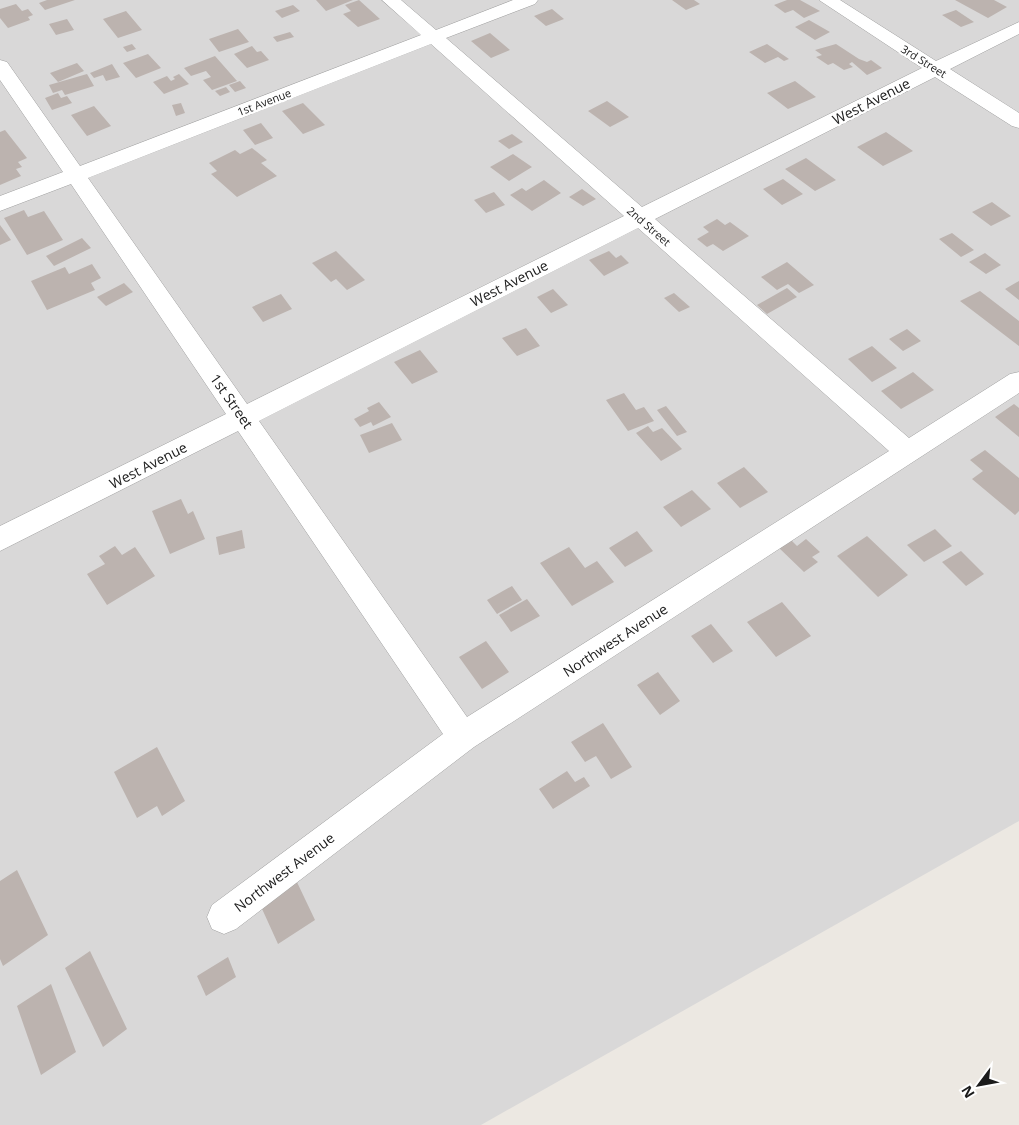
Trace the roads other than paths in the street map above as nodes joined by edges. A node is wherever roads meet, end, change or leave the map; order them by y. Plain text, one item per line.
1 (391, 0) edge
2 (529, 0) edge
3 (828, 0) edge
4 (1019, 27) edge
5 (433, 37) junction
6 (0, 66) edge
7 (936, 68) junction
8 (1019, 122) edge
9 (76, 175) junction
10 (0, 204) edge
11 (640, 218) junction
12 (1019, 381) edge
13 (243, 418) junction
14 (908, 452) junction
15 (0, 540) edge
16 (463, 737) junction
17 (224, 917) dead end

1 - 5 street, 2nd Street
2 - 5 street, 1st Avenue
3 - 7 street, 3rd Street
4 - 7 street, West Avenue
5 - 9 street, 1st Avenue
5 - 11 street, 2nd Street
6 - 9 street, 1st Street
7 - 8 street, 3rd Street
7 - 11 street, West Avenue
9 - 10 street, 1st Avenue
9 - 13 street, 1st Street
11 - 13 street, West Avenue
11 - 14 street, 2nd Street
12 - 14 street, Northwest Avenue
13 - 15 street, West Avenue
13 - 16 street, 1st Street
14 - 16 street, Northwest Avenue
16 - 17 street, Northwest Avenue

